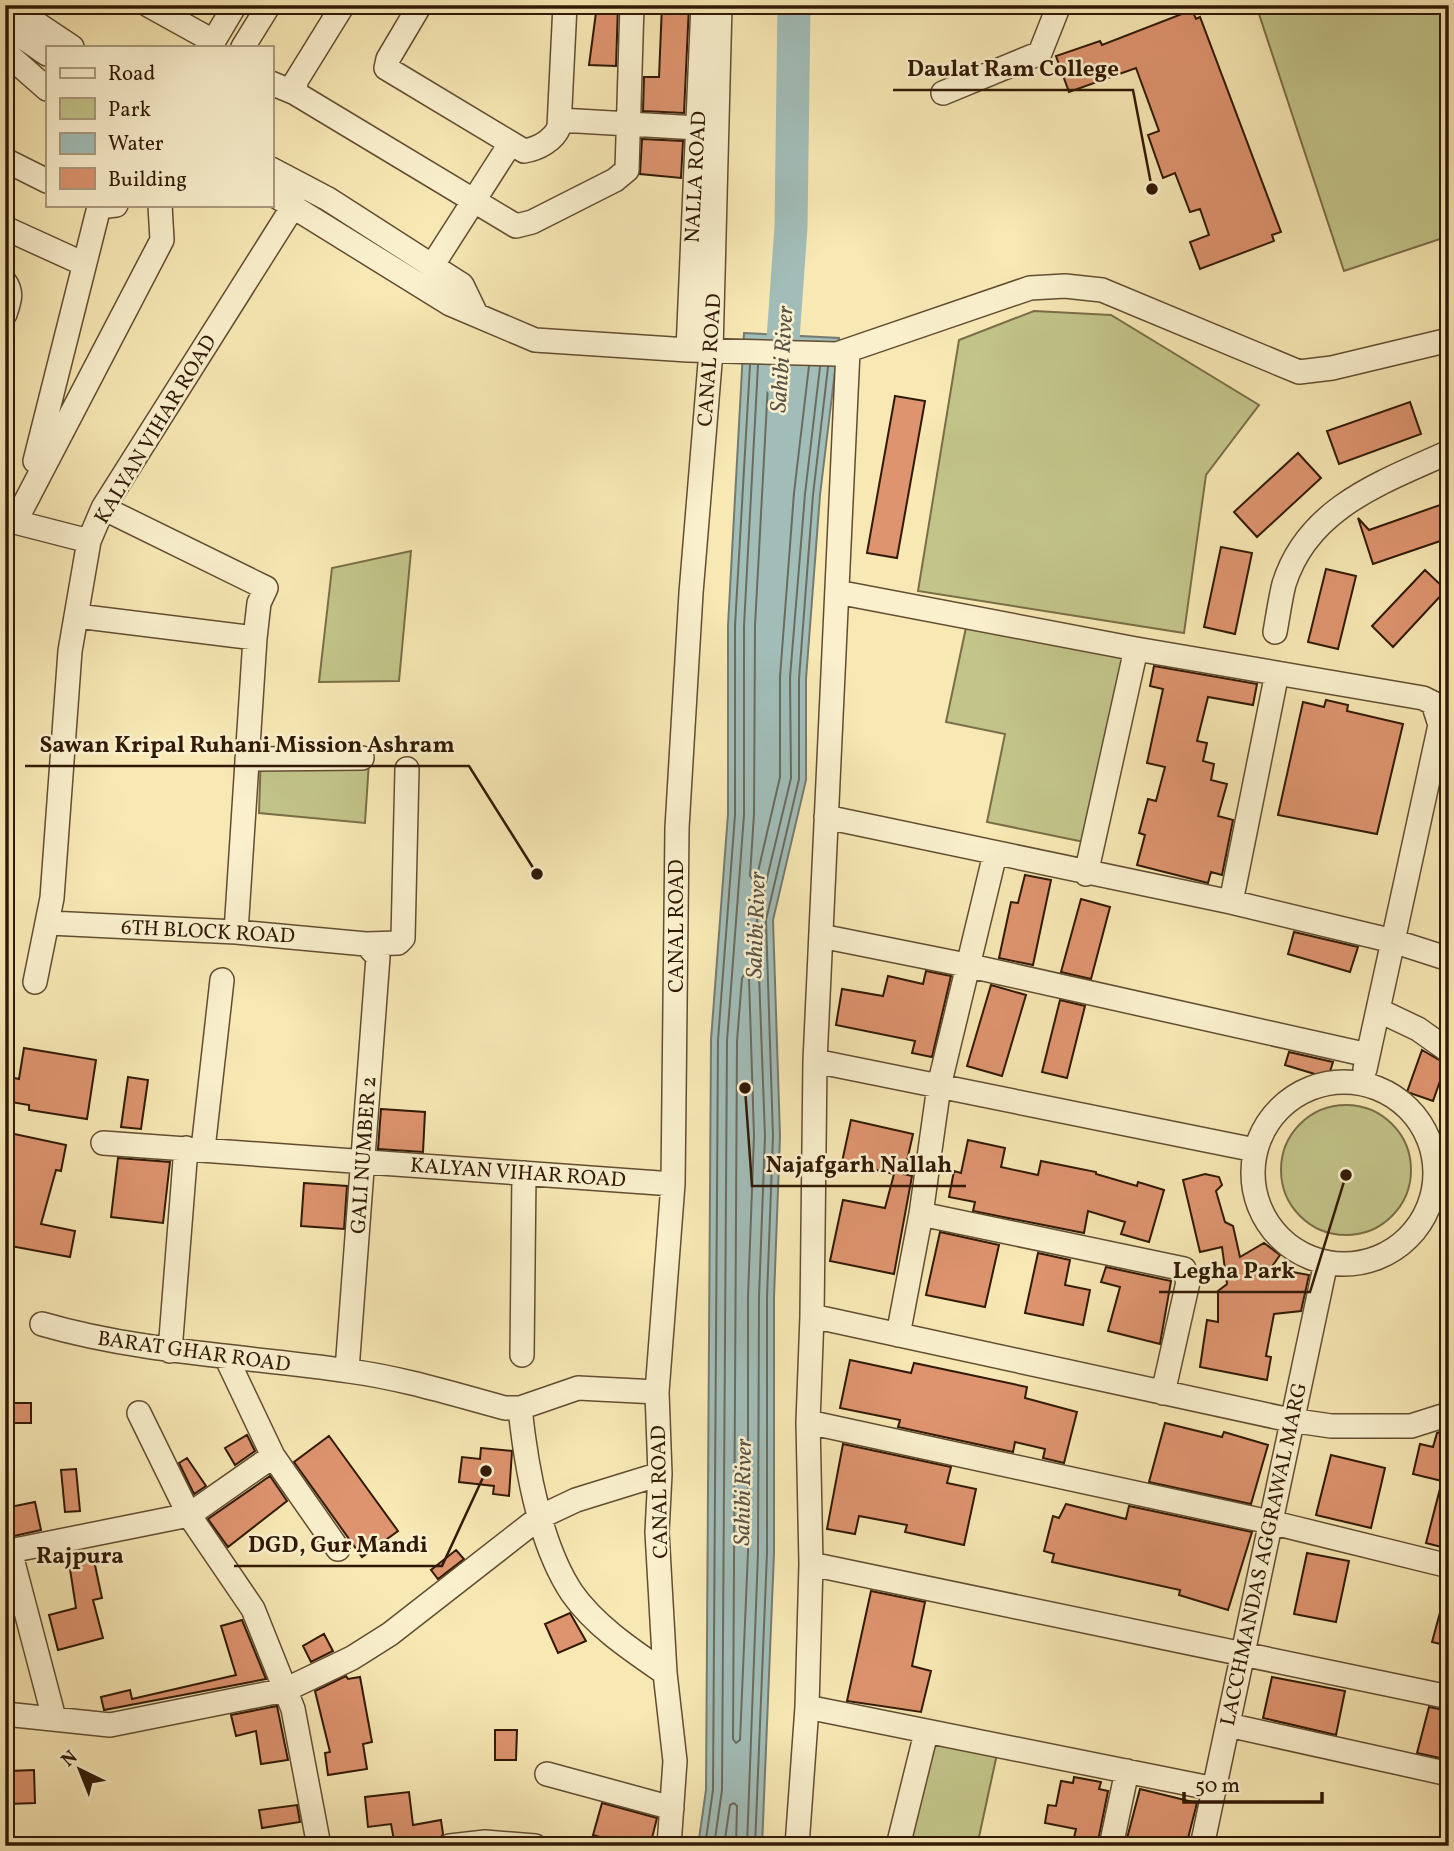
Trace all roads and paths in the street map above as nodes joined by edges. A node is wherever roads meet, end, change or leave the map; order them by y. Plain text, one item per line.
1 (9, 5) edge
2 (235, 5) edge
3 (269, 5) edge
4 (342, 5) edge
5 (420, 5) edge
6 (565, 5) edge
7 (632, 5) edge
8 (703, 5) edge
9 (720, 5) edge
10 (1059, 5) edge
11 (150, 6) edge
12 (5, 25) edge
13 (212, 44) edge
14 (70, 46) edge
15 (244, 46) edge
16 (5, 52) edge
17 (46, 53) edge
18 (273, 84) edge
19 (46, 88) edge
20 (295, 93) junction
21 (943, 93) dead end
22 (560, 120) junction
23 (629, 124) junction
24 (698, 128) junction
25 (509, 144) junction
26 (5, 160) edge
27 (273, 170) edge
28 (46, 180) edge
29 (273, 194) edge
30 (473, 203) junction
31 (294, 205) junction
32 (103, 206) edge
33 (160, 206) edge
34 (5, 228) edge
35 (84, 264) junction
36 (432, 266) junction
37 (5, 282) edge
38 (5, 314) edge
39 (477, 314) junction
40 (1449, 341) edge
41 (688, 350) junction
42 (718, 351) junction
43 (842, 352) junction
44 (1449, 452) edge
45 (26, 498) junction
46 (103, 508) junction
47 (10, 522) edge
48 (89, 541) junction
49 (837, 592) junction
50 (77, 616) junction
51 (1275, 632) dead end
52 (255, 638) junction
53 (1136, 649) junction
54 (1277, 673) junction
55 (362, 758) dead end
56 (247, 759) junction
57 (407, 769) dead end
58 (826, 817) junction
59 (995, 854) junction
60 (1086, 874) junction
61 (1231, 902) junction
62 (49, 923) junction
63 (236, 932) junction
64 (821, 936) junction
65 (1393, 941) junction
66 (366, 943) junction
67 (1449, 959) edge
68 (966, 965) junction
69 (222, 980) dead end
70 (35, 982) dead end
71 (1378, 1010) junction
72 (1449, 1051) edge
73 (1368, 1055) junction
74 (815, 1061) junction
75 (1362, 1083) junction
76 (939, 1086) junction
77 (103, 1143) dead end
78 (194, 1149) junction
79 (1255, 1150) junction
80 (362, 1160) junction
81 (524, 1172) junction
82 (673, 1184) junction
83 (1441, 1196) edge
84 (921, 1214) junction
85 (1326, 1262) junction
86 (812, 1316) junction
87 (42, 1324) dead end
88 (898, 1335) junction
89 (170, 1351) junction
90 (522, 1355) dead end
91 (226, 1357) junction
92 (347, 1370) junction
93 (657, 1392) junction
94 (1163, 1392) junction
95 (520, 1408) junction
96 (139, 1413) dead end
97 (1449, 1414) edge
98 (1290, 1420) junction
99 (808, 1422) junction
100 (273, 1456) junction
101 (660, 1474) junction
102 (189, 1515) junction
103 (540, 1517) junction
104 (1270, 1522) junction
105 (338, 1549) dead end
106 (8, 1551) edge
107 (811, 1564) junction
108 (1449, 1566) edge
109 (1243, 1652) junction
110 (665, 1673) junction
111 (285, 1690) junction
112 (1449, 1697) edge
113 (807, 1707) junction
114 (5, 1714) edge
115 (54, 1718) junction
116 (1228, 1725) junction
117 (926, 1733) junction
118 (1128, 1771) junction
119 (547, 1774) dead end
120 (1449, 1774) edge
121 (1215, 1788) junction
122 (672, 1808) junction
123 (528, 1845) edge
124 (319, 1846) edge
125 (450, 1846) edge
126 (669, 1846) edge
127 (797, 1846) edge
128 (898, 1846) edge
129 (1111, 1846) edge
130 (1202, 1846) edge

1 - 14 street
2 - 13 street
3 - 15 street
4 - 20 street
5 - 25 street
6 - 22 street
7 - 23 street
8 - 24 street, NALLA ROAD
9 - 42 street, CANAL ROAD
10 - 21 street
11 - 13 street
12 - 17 street
16 - 19 street
18 - 20 street
20 - 30 street
22 - 23 street
22 - 25 street
23 - 24 street
23 - 30 street
24 - 41 street, NALLA ROAD
25 - 30 street
26 - 28 street
27 - 36 street
29 - 31 street
30 - 36 street
31 - 39 street
31 - 46 street, KALYAN VIHAR ROAD
32 - 35 street
33 - 45 street
34 - 35 street
35 - 45 street
36 - 39 street
37 - 38 street
39 - 41 street
40 - 43 street
41 - 42 street
42 - 43 street
42 - 82 street, CANAL ROAD
43 - 49 street
44 - 51 street
45 - 47 street
46 - 48 street, KALYAN VIHAR ROAD
46 - 52 street
47 - 48 street
48 - 50 street, KALYAN VIHAR ROAD
49 - 53 street
49 - 58 street
50 - 52 street
50 - 62 street, KALYAN VIHAR ROAD
52 - 56 street
53 - 54 street
53 - 60 street
54 - 61 street
54 - 65 street
55 - 56 street
56 - 63 street
57 - 66 street, 6TH BLOCK ROAD
58 - 59 street
58 - 64 street
59 - 60 street
59 - 68 street
60 - 61 street
61 - 65 street
62 - 63 street, 6TH BLOCK ROAD
62 - 70 street, KALYAN VIHAR ROAD
63 - 66 street, 6TH BLOCK ROAD
64 - 68 street
64 - 74 street
65 - 67 street
65 - 71 street
66 - 80 street, GALI NUMBER 2
68 - 73 street
68 - 76 street
69 - 78 street
71 - 72 street
71 - 73 street
73 - 75 street
74 - 76 street
74 - 86 street
75 - 79 street
75 - 83 street
76 - 79 street
76 - 84 street
77 - 78 street
78 - 80 street
78 - 89 street
79 - 85 street
80 - 81 street, KALYAN VIHAR ROAD
80 - 92 street, GALI NUMBER 2
81 - 82 street, KALYAN VIHAR ROAD
81 - 90 street
82 - 93 street, CANAL ROAD
83 - 85 street
84 - 88 street
84 - 94 street
85 - 98 street, LACCHMANDAS AGGRAWAL MARG
86 - 88 street
86 - 99 street
87 - 89 street, BARAT GHAR ROAD
88 - 94 street
89 - 91 street, BARAT GHAR ROAD
91 - 92 street, BARAT GHAR ROAD
91 - 100 street
92 - 95 street, BARAT GHAR ROAD
93 - 95 street
93 - 101 street, CANAL ROAD
94 - 98 street
95 - 103 street
96 - 102 street
97 - 98 street
98 - 104 street, LACCHMANDAS AGGRAWAL MARG
99 - 104 street
99 - 107 street
100 - 102 street
100 - 105 street
101 - 103 street
101 - 110 street, CANAL ROAD
102 - 106 street
102 - 111 street
103 - 110 street
103 - 111 street
104 - 108 street
104 - 109 street, LACCHMANDAS AGGRAWAL MARG
106 - 115 street
107 - 109 street
107 - 113 street
109 - 112 street
109 - 116 street, LACCHMANDAS AGGRAWAL MARG
110 - 122 street, CANAL ROAD
111 - 115 street
111 - 124 street
113 - 117 street
113 - 127 street
114 - 115 street
116 - 120 street
116 - 121 street, LACCHMANDAS AGGRAWAL MARG
117 - 118 street
117 - 128 street
118 - 121 street
118 - 129 street
119 - 122 street
121 - 130 street, LACCHMANDAS AGGRAWAL MARG
122 - 126 street, CANAL ROAD
123 - 125 street

